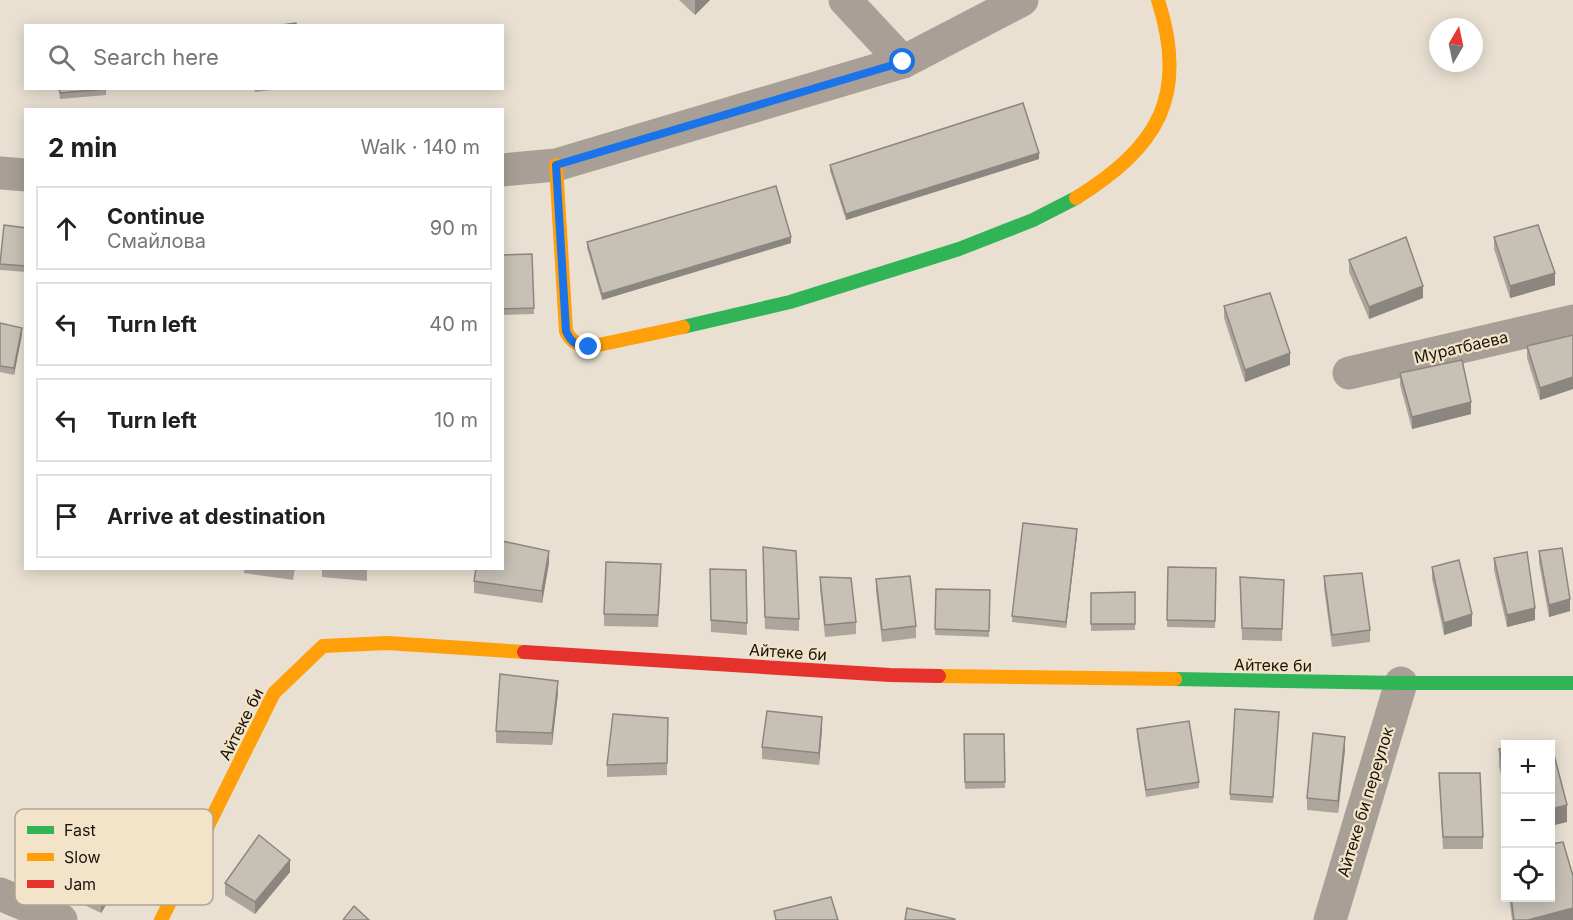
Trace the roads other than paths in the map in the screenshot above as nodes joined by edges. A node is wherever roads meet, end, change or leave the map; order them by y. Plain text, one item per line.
1 (845, 0) edge
2 (1022, 0) edge
3 (1158, 0) edge
4 (903, 62) junction
5 (556, 165) junction
6 (504, 170) edge
7 (0, 173) edge
8 (24, 175) edge
9 (1573, 321) edge
10 (1349, 373) dead end
11 (1401, 683) junction
12 (1572, 689) edge
13 (213, 816) edge
14 (0, 894) edge
15 (15, 900) edge
16 (26, 905) edge
17 (168, 905) edge
18 (61, 920) edge
19 (161, 920) edge
20 (1330, 920) edge

1 - 4 street
2 - 4 street
3 - 5 street
4 - 5 street
5 - 6 street
7 - 8 street
9 - 10 street, Муратбаева
11 - 12 street, Айтеке би
11 - 13 street, Айтеке би
11 - 20 street, Айтеке би переулок
14 - 15 street
16 - 18 street
17 - 19 street, Айтеке би

